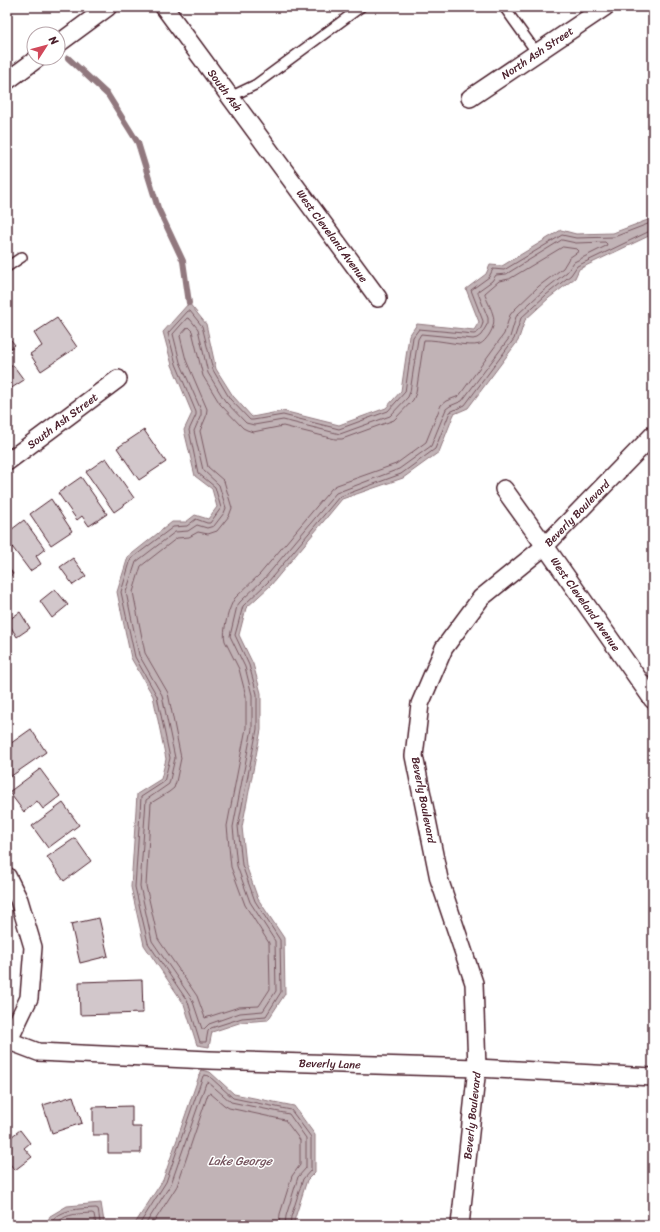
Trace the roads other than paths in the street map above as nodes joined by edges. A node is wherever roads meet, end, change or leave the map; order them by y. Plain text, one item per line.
1 (108, 7) edge
2 (164, 7) edge
3 (361, 7) edge
4 (504, 7) edge
5 (605, 7) edge
6 (66, 38) edge
7 (537, 53) junction
8 (27, 66) edge
9 (7, 81) edge
10 (230, 97) junction
11 (470, 98) dead end
12 (286, 173) joint
13 (22, 257) dead end
14 (7, 267) edge
15 (378, 298) dead end
16 (118, 379) dead end
17 (653, 435) edge
18 (7, 462) edge
19 (504, 489) dead end
20 (545, 546) junction
21 (653, 700) edge
22 (7, 876) edge
23 (8, 1042) edge
24 (477, 1068) junction
25 (653, 1077) edge
26 (460, 1225) edge

1 - 6 street
2 - 10 street, South Ash
3 - 10 lane
4 - 7 lane
5 - 7 street, North Ash Street
7 - 11 street, North Ash Street
8 - 9 street
10 - 12 street, South Ash
12 - 15 street, West Cleveland Avenue
13 - 14 lane
16 - 18 street, South Ash Street
17 - 20 street, Beverly Boulevard
19 - 20 street, West Cleveland Avenue
20 - 21 street, West Cleveland Avenue
20 - 24 street, Beverly Boulevard
22 - 23 street
23 - 24 street, Beverly Lane
24 - 25 street, Beverly Lane
24 - 26 street, Beverly Boulevard

